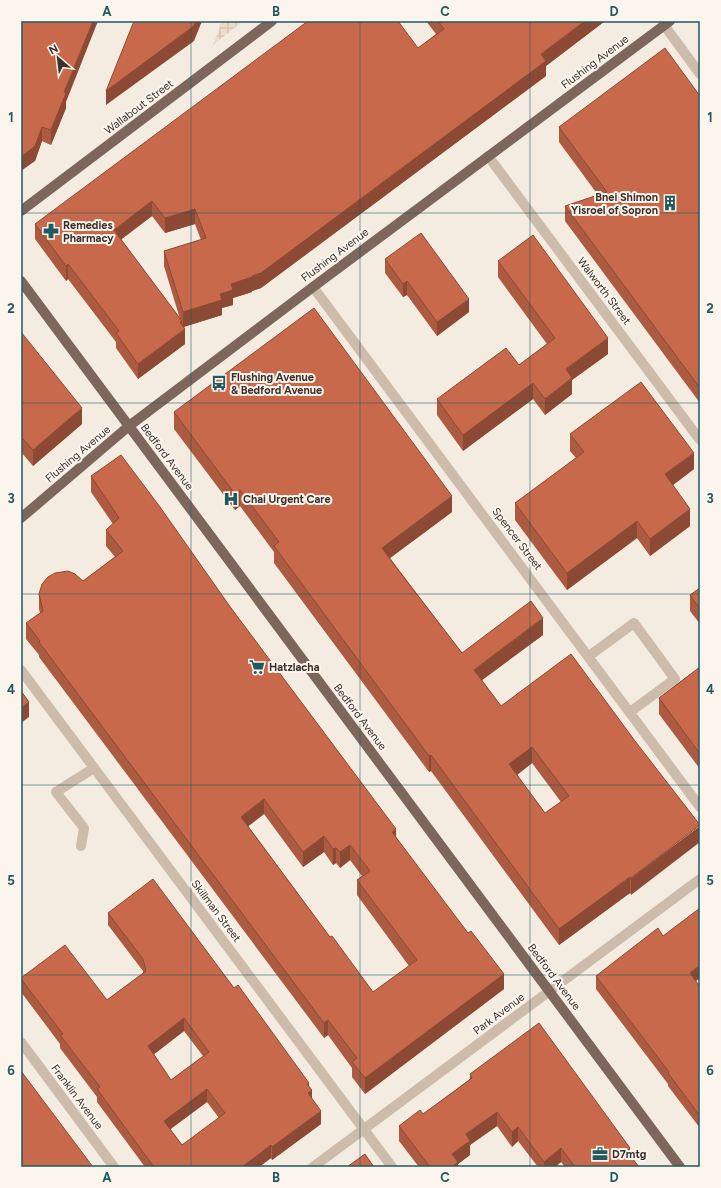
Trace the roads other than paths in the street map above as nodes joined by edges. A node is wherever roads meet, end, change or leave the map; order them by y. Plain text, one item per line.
1 (272, 21) edge
2 (667, 23) edge
3 (700, 74) edge
4 (488, 156) junction
5 (21, 211) edge
6 (21, 281) edge
7 (312, 287) junction
8 (129, 426) junction
9 (700, 440) edge
10 (21, 518) edge
11 (589, 656) junction
12 (21, 670) edge
13 (630, 712) junction
14 (94, 768) junction
15 (700, 807) edge
16 (81, 846) dead end
17 (700, 879) edge
18 (550, 991) junction
19 (21, 1042) edge
20 (364, 1129) junction
21 (114, 1167) edge
22 (312, 1167) edge
23 (392, 1167) edge
24 (680, 1167) edge

1 - 5 main road, Wallabout Street
2 - 3 street
2 - 4 main road, Flushing Avenue
4 - 7 main road, Flushing Avenue
4 - 9 street, Walworth Street
6 - 8 main road, Bedford Avenue
7 - 8 main road, Flushing Avenue
7 - 11 street, Spencer Street
8 - 10 main road, Flushing Avenue
8 - 18 main road, Bedford Avenue
11 - 13 street, Spencer Street
11 - 13 street
12 - 14 street, Skillman Street
13 - 15 street, Spencer Street
14 - 16 street
14 - 20 street, Skillman Street
17 - 18 street, Park Avenue
18 - 20 street, Park Avenue
18 - 24 main road, Bedford Avenue
19 - 21 street, Franklin Avenue
20 - 22 street, Park Avenue
20 - 23 street, Skillman Street

